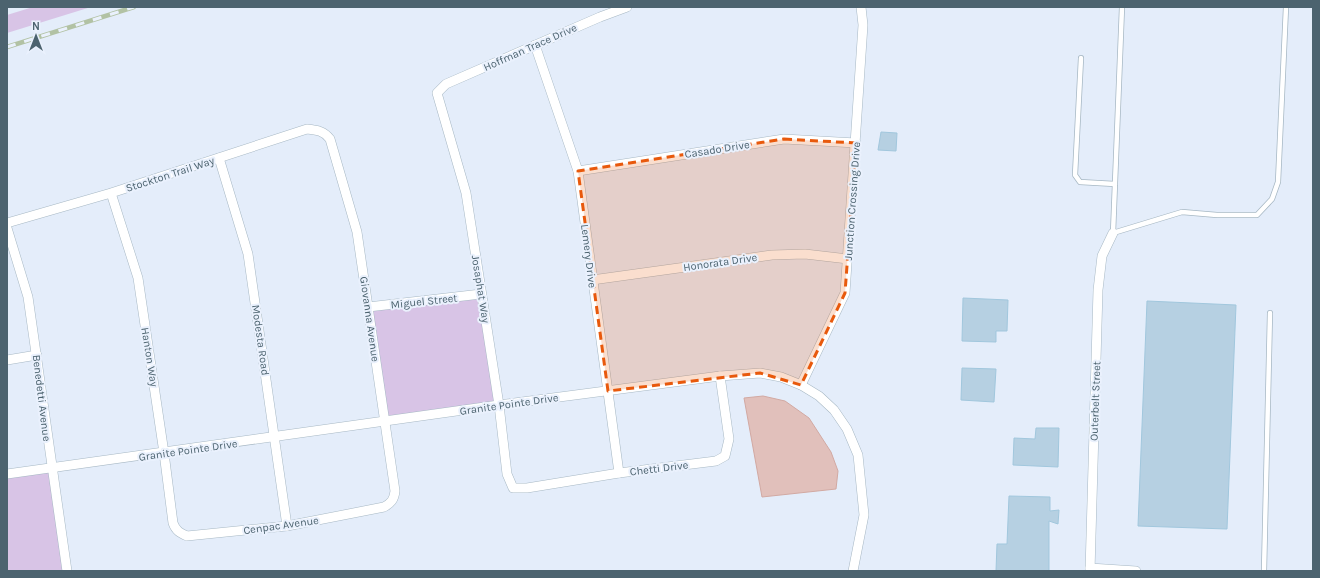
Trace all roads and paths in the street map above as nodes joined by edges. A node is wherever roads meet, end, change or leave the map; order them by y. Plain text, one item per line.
1 (627, 7) edge
2 (861, 7) edge
3 (1122, 7) edge
4 (1286, 7) edge
5 (535, 45) junction
6 (1080, 58) dead end
7 (437, 93) joint
8 (330, 139) joint
9 (856, 142) junction
10 (219, 158) junction
11 (578, 171) junction
12 (1115, 184) junction
13 (111, 193) junction
14 (7, 223) edge
15 (7, 228) edge
16 (1113, 233) junction
17 (848, 259) junction
18 (592, 280) junction
19 (481, 294) junction
20 (368, 307) junction
21 (1270, 313) dead end
22 (37, 355) junction
23 (7, 360) edge
24 (720, 376) junction
25 (801, 385) junction
26 (608, 391) junction
27 (499, 405) junction
28 (384, 422) junction
29 (275, 437) junction
30 (164, 453) junction
31 (52, 469) junction
32 (619, 473) junction
33 (7, 474) edge
34 (513, 488) joint
35 (393, 501) joint
36 (172, 523) joint
37 (288, 526) junction
38 (1090, 570) edge
39 (67, 571) edge
40 (854, 571) edge
41 (1136, 571) edge
42 (1264, 571) edge

1 - 5 street, Hoffman Trace Drive
2 - 9 street, Junction Crossing Drive
3 - 12 lane
4 - 16 lane
5 - 7 street, Hoffman Trace Drive
5 - 11 street, Lemery Drive
6 - 12 lane
7 - 19 street, Josaphat Way
8 - 10 street, Stockton Trail Way
8 - 20 street, Giovanna Avenue
9 - 11 street, Casado Drive
9 - 17 street, Junction Crossing Drive
10 - 13 street, Stockton Trail Way
10 - 29 street, Modesta Road
11 - 18 street, Lemery Drive
12 - 16 lane
13 - 14 street, Stockton Trail Way
13 - 30 street, Hanton Way
15 - 22 street, Benedetti Avenue
16 - 38 street, Outerbelt Street
17 - 18 street, Honorata Drive
17 - 25 street, Junction Crossing Drive
18 - 26 street, Lemery Drive
19 - 20 street, Miguel Street
19 - 27 street, Josaphat Way
20 - 28 street, Giovanna Avenue
21 - 42 lane
22 - 23 street
22 - 31 street, Benedetti Avenue
24 - 25 street, Granite Pointe Drive
24 - 26 street, Granite Pointe Drive
24 - 32 street, Chetti Drive
25 - 40 street, Granite Pointe Drive
26 - 27 street, Granite Pointe Drive
26 - 32 street, Lemery Drive
27 - 28 street, Granite Pointe Drive
27 - 34 street, Josaphat Way
28 - 29 street, Granite Pointe Drive
28 - 35 street, Giovanna Avenue
29 - 30 street, Granite Pointe Drive
29 - 37 street, Modesta Road
30 - 31 street, Granite Pointe Drive
30 - 36 street, Hanton Way
31 - 33 street, Granite Pointe Drive
31 - 39 street, Benedetti Avenue
32 - 34 street, Chetti Drive
35 - 37 street, Cenpac Avenue
36 - 37 street, Cenpac Avenue
38 - 41 street

